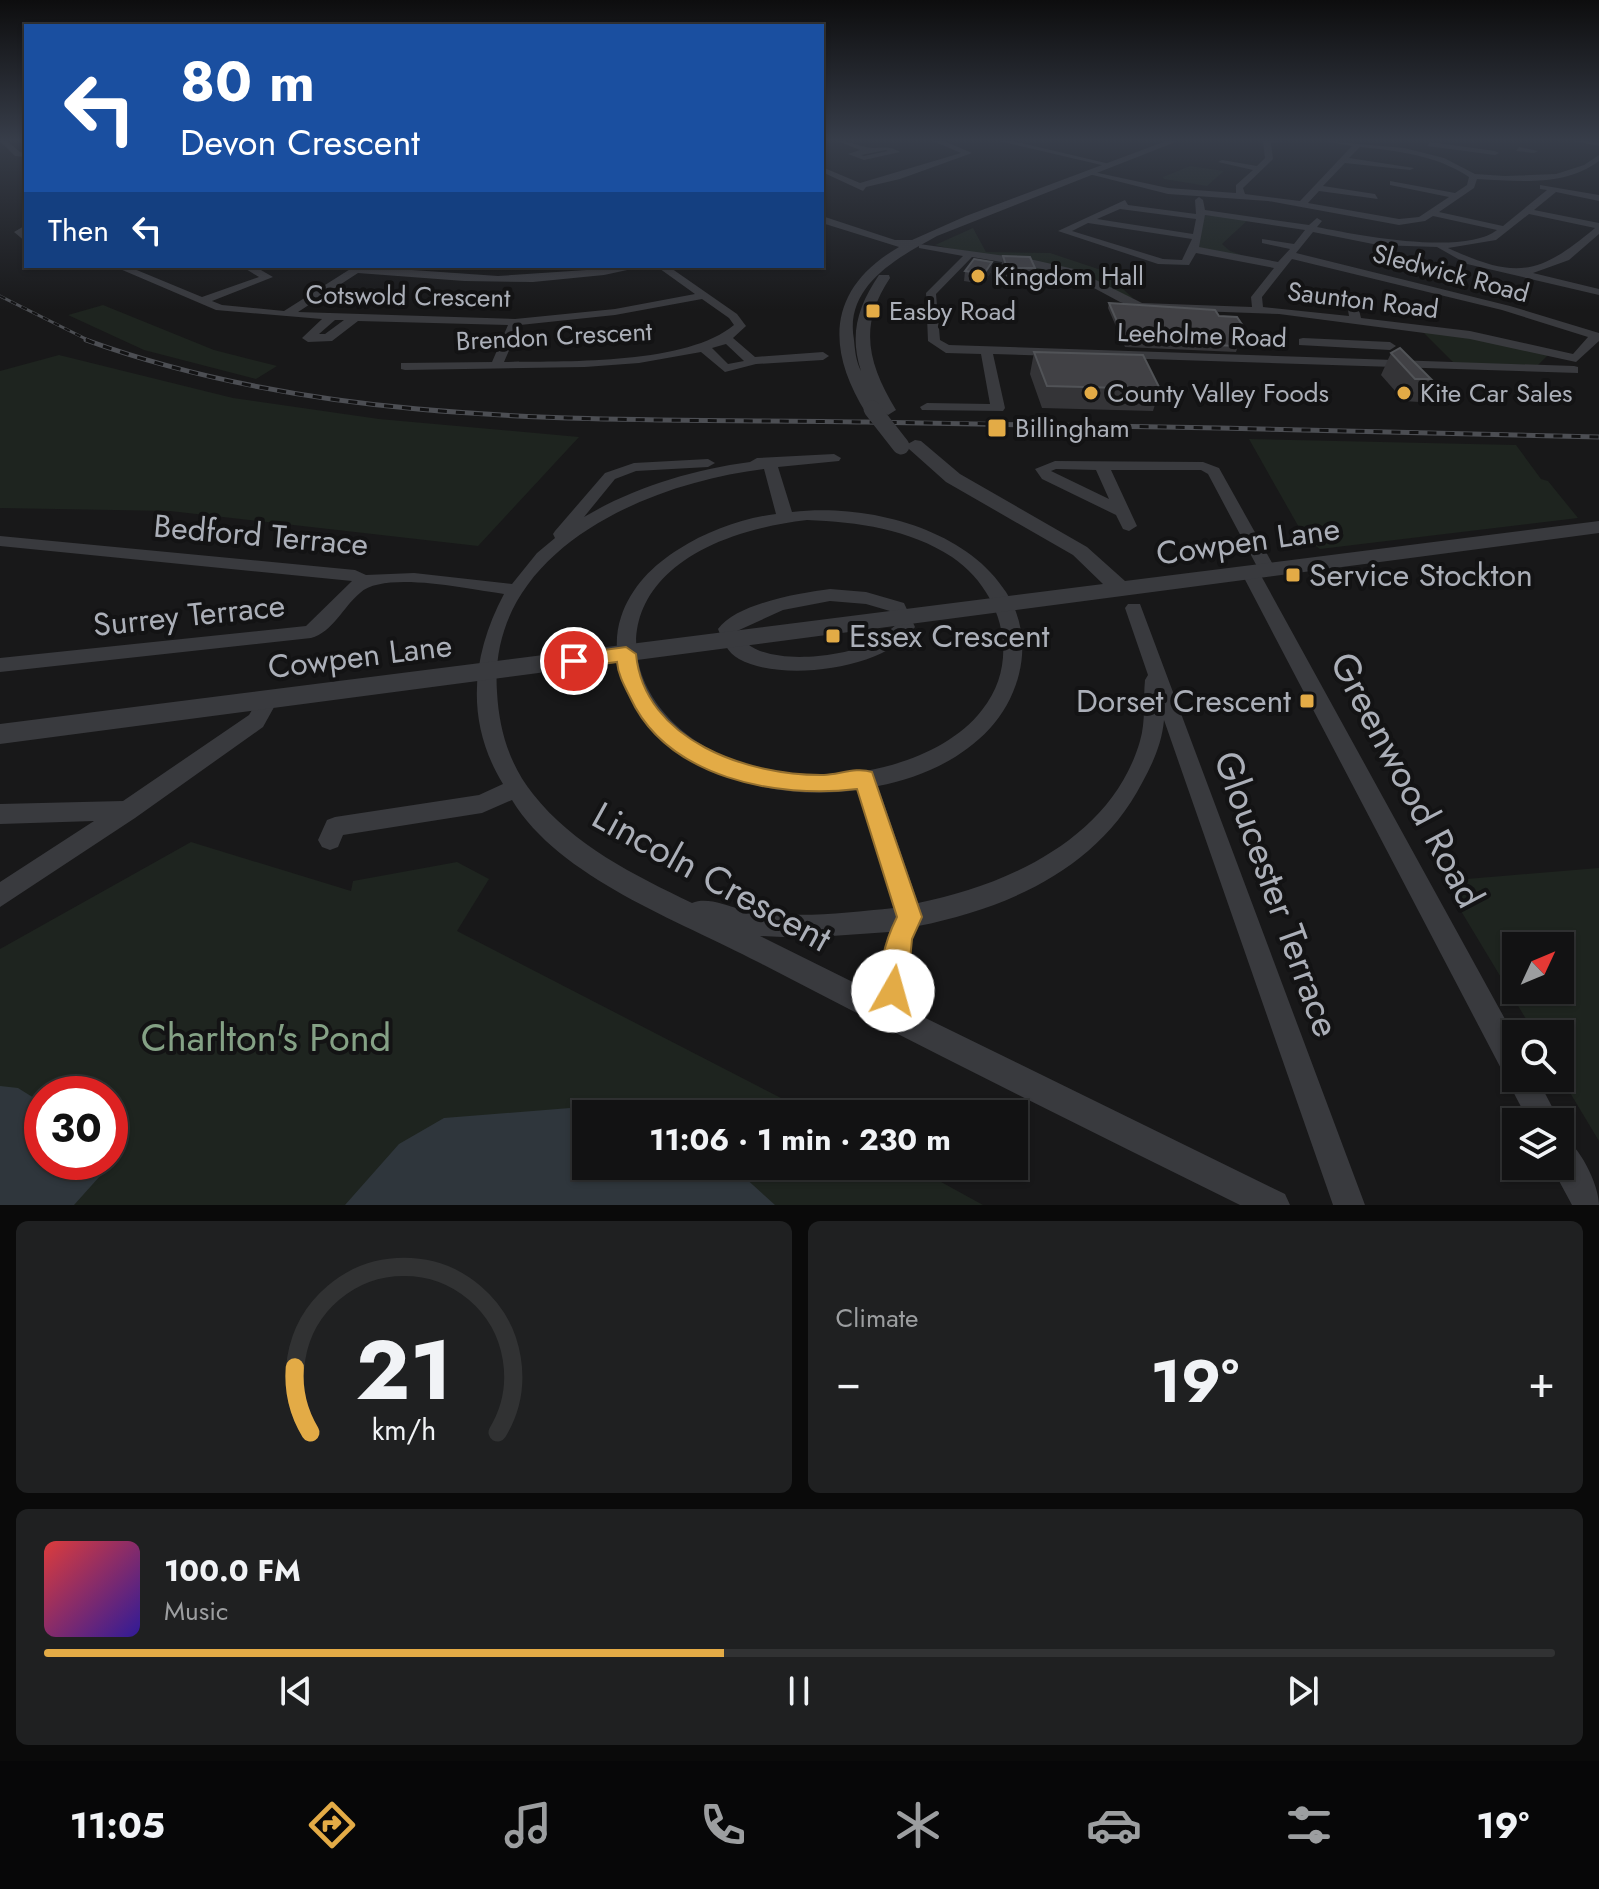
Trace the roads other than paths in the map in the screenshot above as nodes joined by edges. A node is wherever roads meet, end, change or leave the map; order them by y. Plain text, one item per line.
1 (1036, 197) edge
2 (1150, 197) edge
3 (1197, 197) edge
4 (1250, 197) edge
5 (1308, 197) edge
6 (1368, 197) edge
7 (1455, 197) edge
8 (1544, 197) edge
9 (1372, 198) dead end
10 (1141, 203) dead end
11 (1302, 204) junction
12 (1326, 209) junction
13 (1528, 211) junction
14 (824, 212) edge
15 (1432, 213) junction
16 (1201, 214) junction
17 (824, 220) edge
18 (1087, 220) junction
19 (1311, 228) junction
20 (1599, 228) edge
21 (1505, 229) junction
22 (1196, 237) junction
23 (1264, 242) dead end
24 (916, 245) junction
25 (1439, 247) junction
26 (1192, 249) junction
27 (1293, 251) junction
28 (968, 256) junction
29 (1281, 266) junction
30 (123, 268) edge
31 (250, 268) edge
32 (359, 268) edge
33 (630, 268) edge
34 (664, 268) edge
35 (1521, 274) junction
36 (1599, 292) edge
37 (703, 296) junction
38 (1351, 297) dead end
39 (201, 301) junction
40 (1258, 309) junction
41 (286, 315) junction
42 (331, 317) junction
43 (354, 318) junction
44 (1356, 321) junction
45 (515, 322) junction
46 (1597, 337) edge
47 (729, 340) junction
48 (1390, 346) dead end
49 (704, 348) junction
50 (986, 350) junction
51 (823, 357) dead end
52 (751, 361) junction
53 (1318, 361) junction
54 (1575, 364) junction
55 (497, 365) junction
56 (405, 366) dead end
57 (927, 407) dead end
58 (834, 458) dead end
59 (769, 461) junction
60 (1101, 465) junction
61 (785, 516) junction
62 (1599, 527) edge
63 (0, 541) edge
64 (539, 561) junction
65 (1259, 571) junction
66 (363, 581) junction
67 (516, 590) junction
68 (1119, 597) junction
69 (1004, 604) junction
70 (905, 617) junction
71 (728, 641) junction
72 (626, 654) junction
73 (0, 665) edge
74 (485, 673) junction
75 (1155, 673) junction
76 (268, 700) junction
77 (0, 734) edge
78 (1150, 744) junction
79 (1185, 751) junction
80 (865, 779) junction
81 (516, 788) junction
82 (127, 810) junction
83 (0, 814) edge
84 (330, 840) dead end
85 (0, 896) edge
86 (675, 904) junction
87 (910, 917) junction
88 (890, 1017) junction
89 (1502, 1041) edge
90 (1574, 1177) edge
91 (1274, 1205) edge
92 (1349, 1205) edge
93 (1589, 1205) edge

1 - 24 street
2 - 10 street
3 - 16 street
4 - 11 street
5 - 11 street
6 - 9 street
7 - 15 street
8 - 13 street
11 - 12 street
12 - 15 street
12 - 19 street
13 - 20 street
13 - 21 street
14 - 24 street
15 - 21 street
16 - 18 street
16 - 19 street
16 - 22 street
17 - 24 street
18 - 22 street
18 - 26 street
19 - 25 street
19 - 27 street
20 - 35 street
21 - 25 street
22 - 26 street
23 - 27 street, Sledwick Road
24 - 28 street
24 - 68 street, bridge
25 - 35 street
26 - 29 street
27 - 29 street
27 - 46 street, Sledwick Road
28 - 40 street, Saunton Road
28 - 50 street, Leeholme Road
29 - 40 street
30 - 39 street, Cotswold Crescent
31 - 39 street
32 - 33 street
32 - 41 street
34 - 37 street, Brendon Crescent
35 - 36 street
37 - 45 street, Cotswold Crescent
37 - 47 street, Brendon Crescent
38 - 44 street
39 - 41 street, Cotswold Crescent
40 - 44 street, Saunton Road
41 - 42 street, Cotswold Crescent
42 - 43 street, Cotswold Crescent
42 - 43 street
43 - 45 street, Cotswold Crescent
44 - 54 street, Saunton Road
45 - 55 street
46 - 54 street
47 - 49 street, Brendon Crescent
47 - 52 street
48 - 53 street
49 - 52 street
49 - 55 street, Brendon Crescent
50 - 53 street, Leeholme Road
50 - 57 street
51 - 52 street
53 - 54 street, Leeholme Road
55 - 56 street, Brendon Crescent
58 - 59 street
59 - 61 street
59 - 64 street
59 - 64 street
60 - 60 street
60 - 65 street
61 - 69 street
61 - 72 street
62 - 65 street, Cowpen Lane
63 - 66 street, Bedford Terrace
64 - 67 street, Lincoln Crescent
65 - 68 street, Cowpen Lane
65 - 89 street, Greenwood Road
66 - 67 street, Bedford Terrace
66 - 73 street, Surrey Terrace
67 - 74 street, Lincoln Crescent
68 - 69 street, Cowpen Lane
68 - 75 street, Gloucester Terrace
69 - 70 street, Cowpen Lane
69 - 80 street
70 - 71 street, Cowpen Lane
70 - 71 street
70 - 71 street
71 - 72 street, Cowpen Lane
72 - 74 street, Cowpen Lane
72 - 80 street
74 - 76 street, Cowpen Lane
74 - 81 street, Lincoln Crescent
75 - 78 street
75 - 79 street, Gloucester Terrace
76 - 77 street, Cowpen Lane
76 - 82 street
78 - 79 street
78 - 87 street
79 - 92 street, Gloucester Terrace
80 - 87 street
81 - 84 street
81 - 86 street, Lincoln Crescent
82 - 83 street
82 - 85 street
86 - 87 street
86 - 88 street, Lincoln Crescent
87 - 88 street
88 - 91 street, Lincoln Crescent
90 - 93 street

